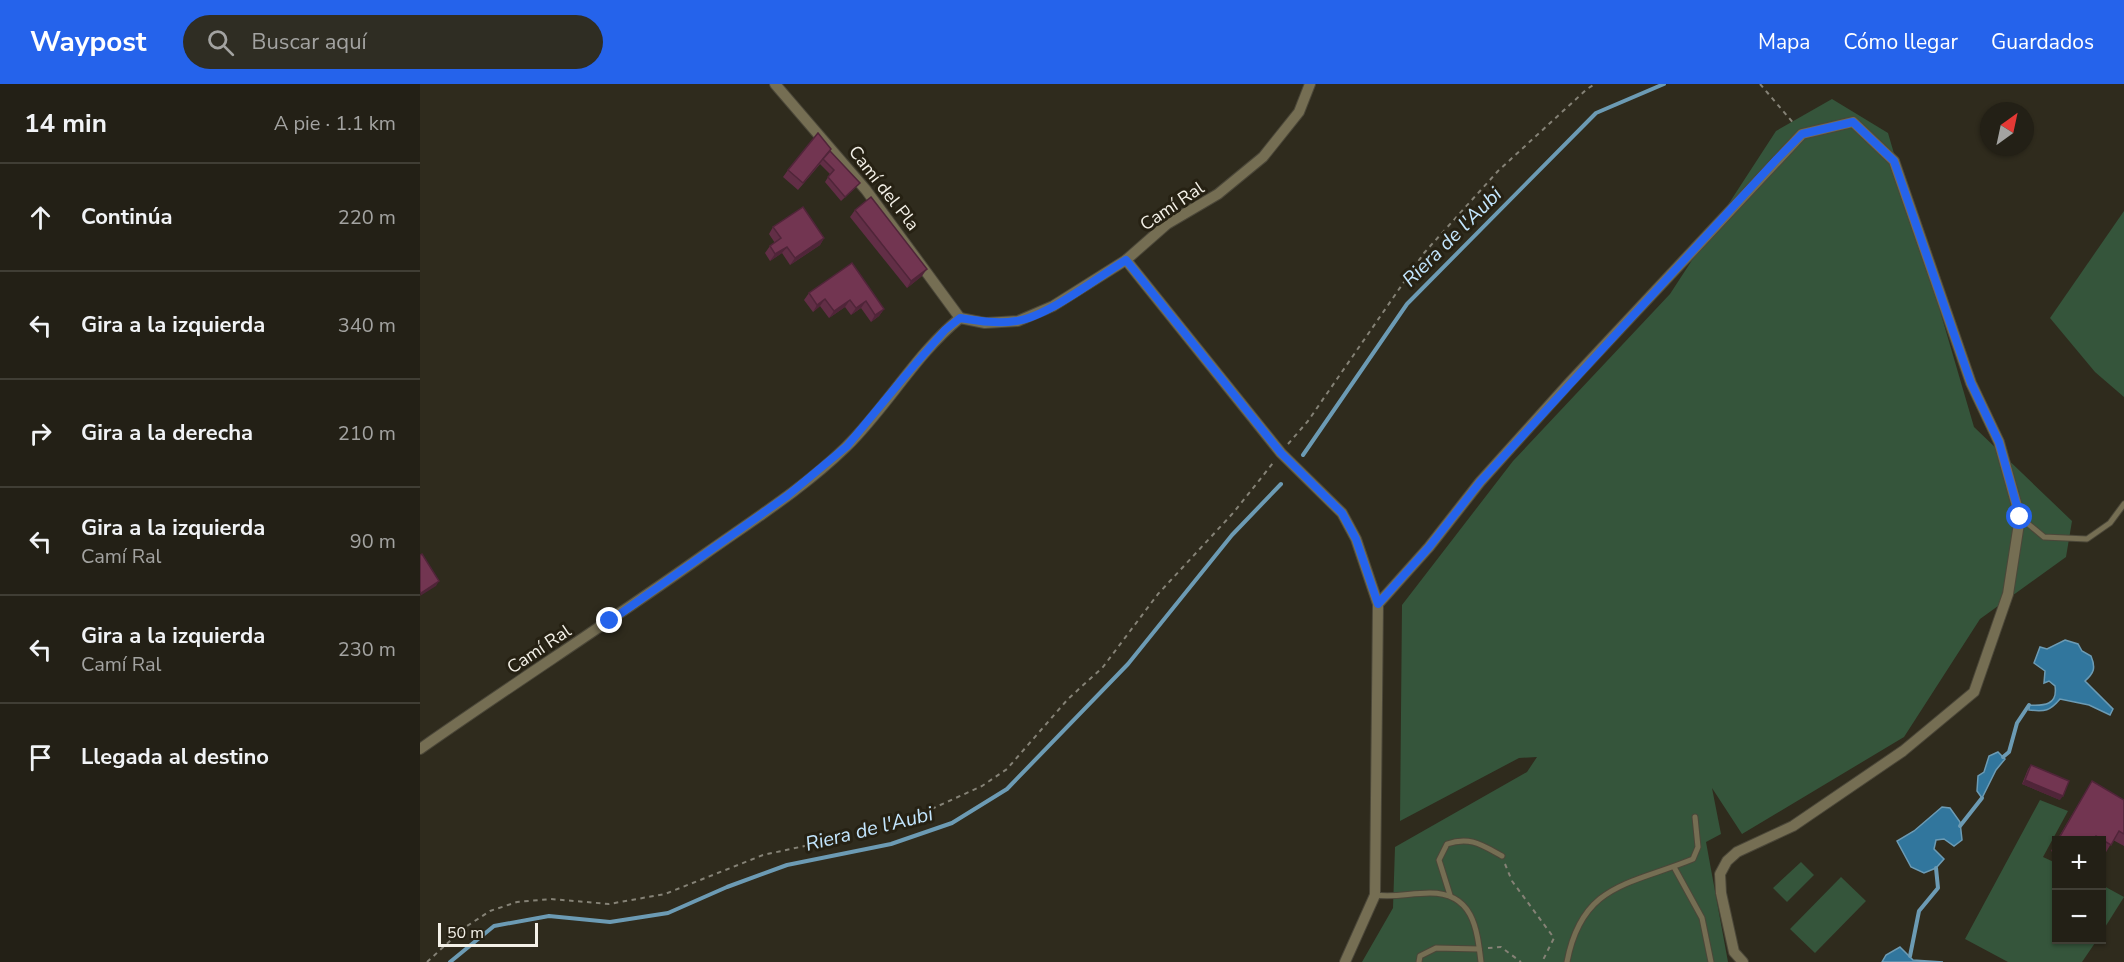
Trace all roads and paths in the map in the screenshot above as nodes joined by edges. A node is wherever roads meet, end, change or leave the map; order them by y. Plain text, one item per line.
1 (776, 84) edge
2 (1310, 84) edge
3 (1595, 84) edge
4 (1760, 84) edge
5 (1802, 134) junction
6 (1126, 260) junction
7 (960, 318) junction
8 (1281, 453) junction
9 (2124, 504) edge
10 (2020, 517) junction
11 (1378, 604) junction
12 (420, 749) edge
13 (1695, 817) dead end
14 (1502, 856) joint
15 (1674, 867) junction
16 (1374, 895) junction
17 (1450, 895) junction
18 (1479, 949) junction
19 (427, 962) edge
20 (1345, 962) edge
21 (1419, 962) edge
22 (1481, 962) edge
23 (1521, 962) edge
24 (1540, 962) edge
25 (1567, 962) edge
26 (1712, 962) edge
27 (1743, 962) edge

1 - 7 street, Camí del Pla
2 - 6 street, Camí Ral
3 - 8 path
4 - 5 path
5 - 10 street
5 - 11 street
6 - 7 street, Camí Ral
6 - 8 street
7 - 12 street, Camí Ral
8 - 11 street
8 - 19 path
9 - 10 lane
10 - 27 street
11 - 16 street
13 - 15 lane
14 - 17 lane
14 - 24 path
15 - 25 lane
15 - 26 lane
16 - 17 lane
16 - 20 street
17 - 18 lane
18 - 21 lane
18 - 22 lane
18 - 23 path

